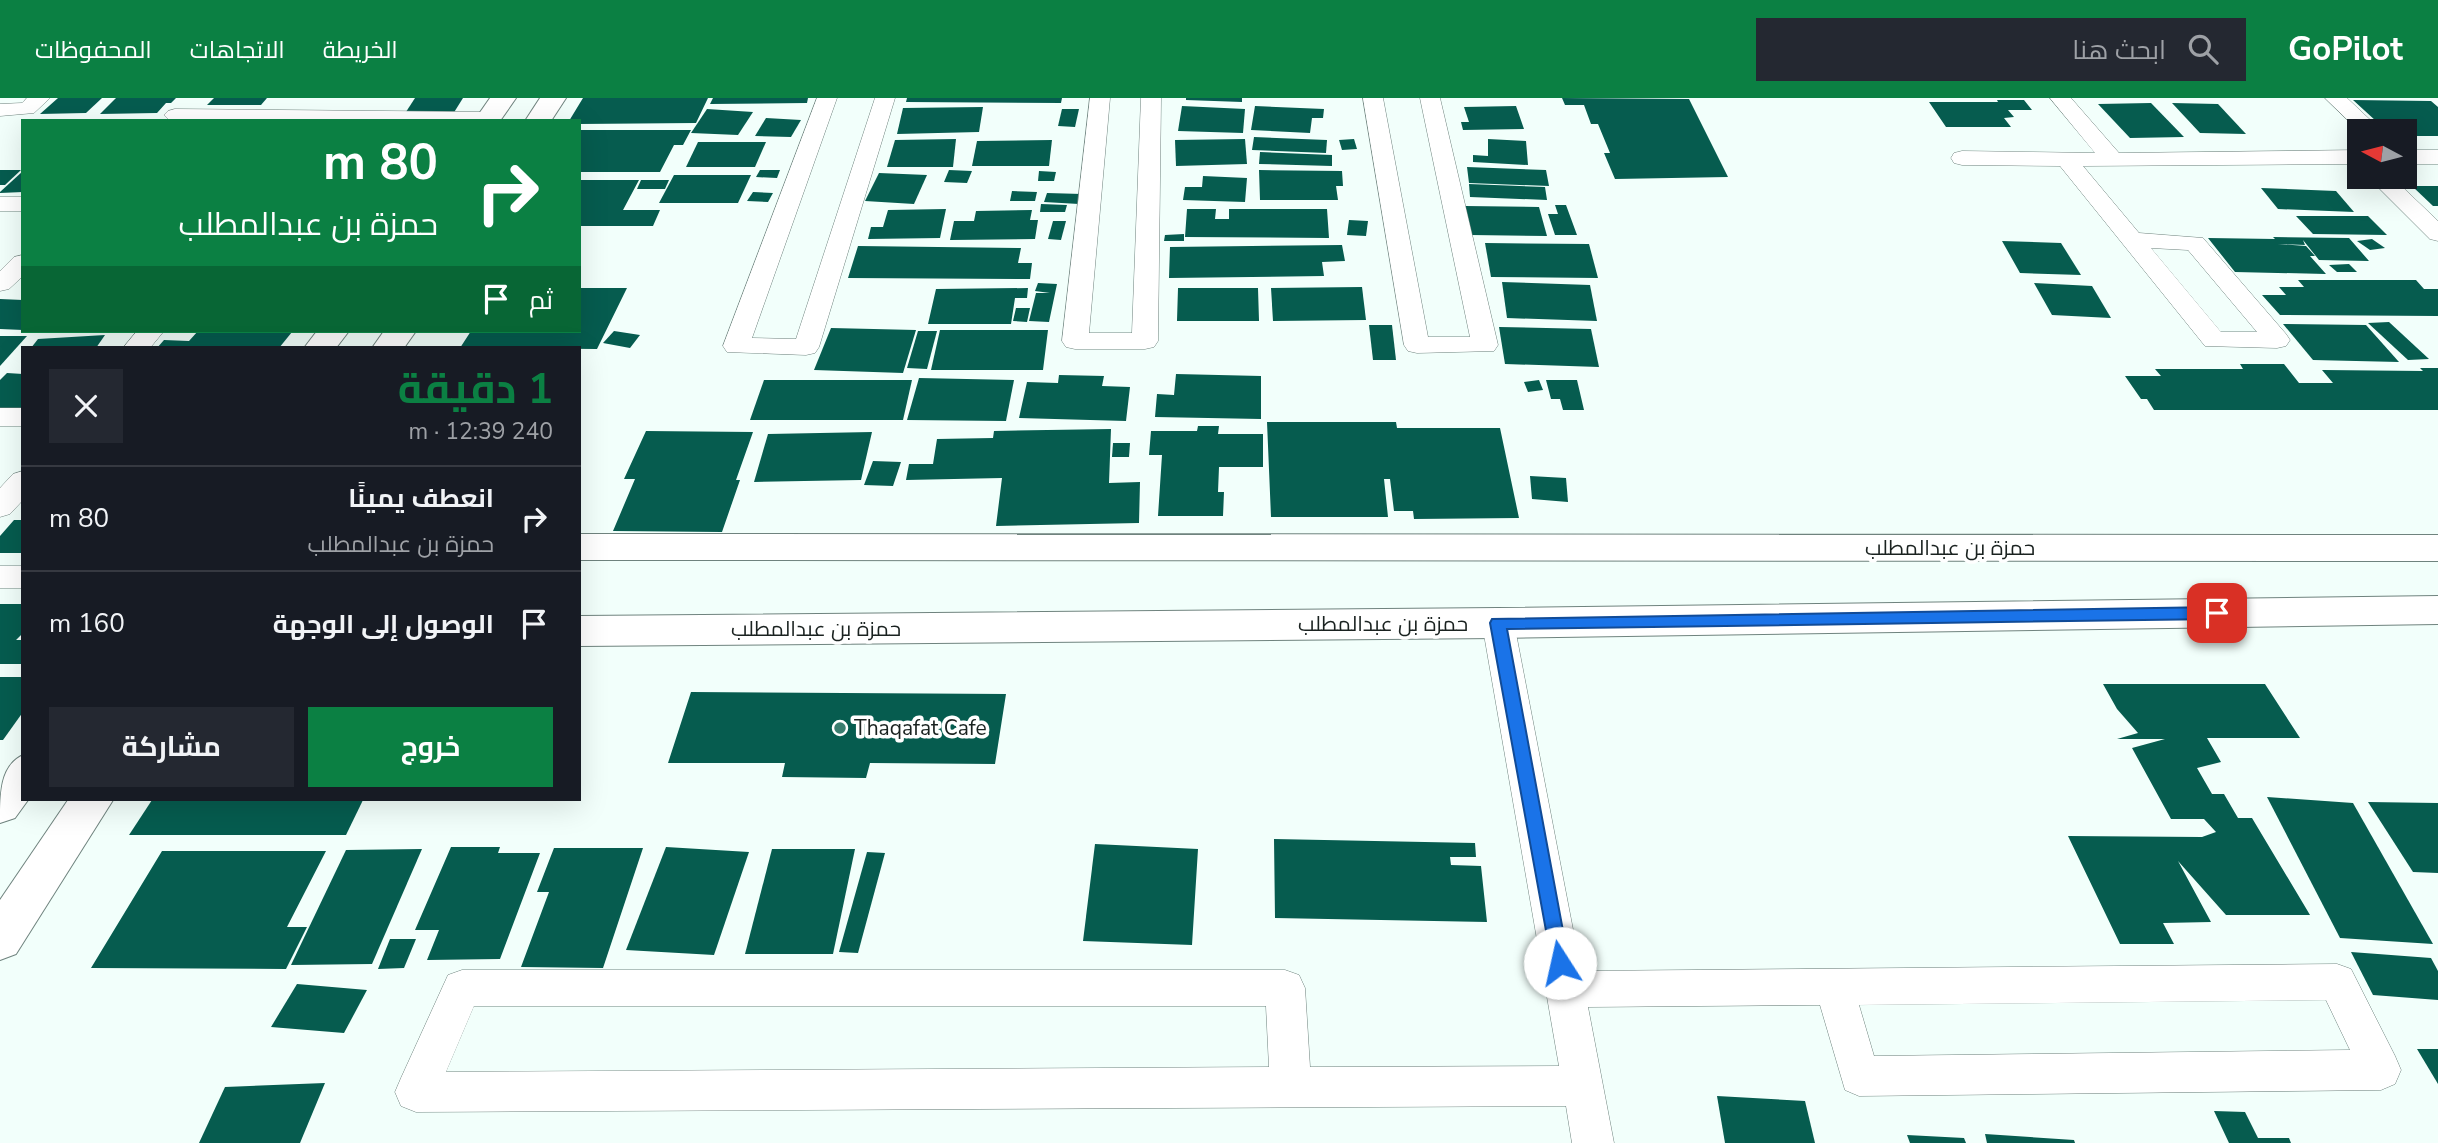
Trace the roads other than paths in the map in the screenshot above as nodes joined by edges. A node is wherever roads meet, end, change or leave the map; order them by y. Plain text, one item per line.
1 (191, 98) edge
2 (347, 98) edge
3 (553, 98) edge
4 (827, 98) edge
5 (885, 98) edge
6 (1100, 98) edge
7 (1151, 98) edge
8 (1373, 98) edge
9 (1430, 98) edge
10 (2060, 98) edge
11 (2335, 98) edge
12 (33, 104) edge
13 (0, 110) edge
14 (493, 112) edge
15 (332, 117) junction
16 (172, 118) edge
17 (539, 119) edge
18 (2358, 119) edge
19 (0, 131) edge
20 (2347, 157) edge
21 (2417, 157) edge
22 (2438, 157) edge
23 (1962, 158) dead end
24 (2065, 158) junction
25 (2113, 160) junction
26 (2391, 189) edge
27 (0, 204) edge
28 (21, 204) edge
29 (2438, 234) edge
30 (2132, 240) junction
31 (21, 264) edge
32 (0, 284) edge
33 (0, 417) edge
34 (21, 417) edge
35 (21, 483) edge
36 (0, 507) edge
37 (581, 547) edge
38 (2438, 548) edge
39 (0, 577) edge
40 (21, 577) edge
41 (2438, 610) edge
42 (1498, 623) junction
43 (581, 631) edge
44 (21, 775) edge
45 (91, 801) edge
46 (0, 805) edge
47 (0, 939) edge
48 (1834, 986) junction
49 (1564, 989) junction
50 (1583, 1086) junction
51 (1291, 1087) junction
52 (1593, 1143) edge

1 - 16 street
2 - 15 street
3 - 17 street
4 - 5 street
6 - 7 street
8 - 9 street
10 - 25 street
11 - 18 street
12 - 13 street
12 - 19 street
14 - 15 street
15 - 16 street
20 - 25 street
21 - 22 street
23 - 24 street
24 - 25 street
24 - 30 street
26 - 29 street
27 - 28 street
30 - 30 street
31 - 32 street
33 - 34 street
35 - 36 street
37 - 38 street, حمزة بن عبدالمطلب
39 - 40 street
41 - 42 street, حمزة بن عبدالمطلب
42 - 43 street, حمزة بن عبدالمطلب
42 - 49 street
44 - 46 street
45 - 47 street
48 - 48 street
48 - 49 street
49 - 50 street
50 - 51 street
50 - 52 street
51 - 51 street

